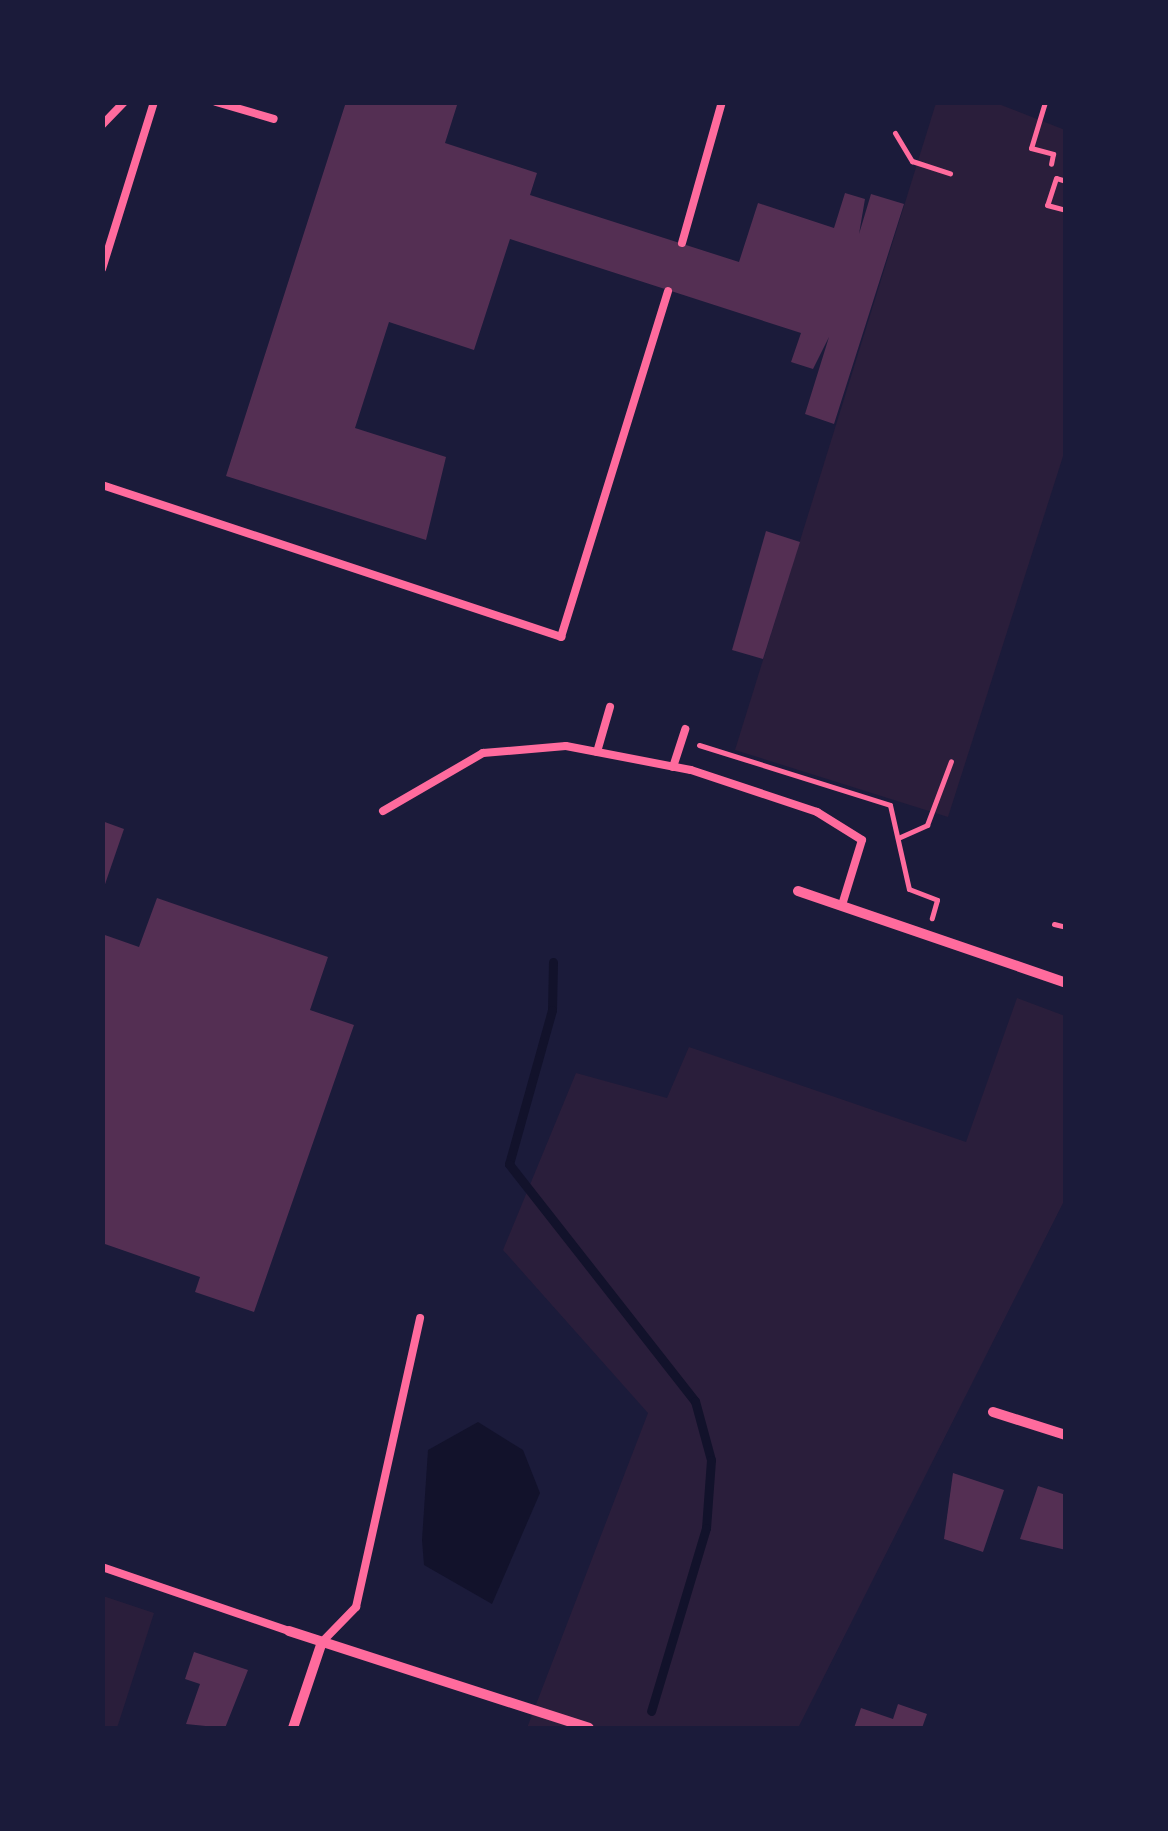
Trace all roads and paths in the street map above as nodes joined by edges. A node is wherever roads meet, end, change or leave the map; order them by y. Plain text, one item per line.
1 (124, 102) edge
2 (154, 102) edge
3 (216, 102) edge
4 (722, 102) edge
5 (1045, 102) edge
6 (274, 119) dead end
7 (102, 124) edge
8 (895, 133) dead end
9 (1050, 164) dead end
10 (950, 173) dead end
11 (1066, 181) edge
12 (1066, 210) edge
13 (682, 244) dead end
14 (102, 270) edge
15 (668, 290) dead end
16 (102, 485) edge
17 (610, 707) dead end
18 (685, 729) dead end
19 (597, 752) junction
20 (951, 762) dead end
21 (672, 766) junction
22 (383, 811) dead end
23 (898, 838) dead end
24 (798, 891) dead end
25 (842, 905) junction
26 (1054, 924) dead end
27 (1066, 928) edge
28 (1066, 983) edge
29 (420, 1318) dead end
30 (993, 1412) dead end
31 (1066, 1435) edge
32 (102, 1567) edge
33 (290, 1631) joint
34 (322, 1642) junction
35 (293, 1728) edge
36 (589, 1728) edge

1 - 7 lane
2 - 14 lane
3 - 6 lane
4 - 13 lane
5 - 9 path
8 - 10 path
11 - 12 path
15 - 16 lane
17 - 19 lane
18 - 21 lane
19 - 21 lane
19 - 22 lane
20 - 23 path
21 - 25 lane
24 - 25 street
25 - 28 street
26 - 27 path
29 - 34 lane
30 - 31 street
32 - 33 lane
33 - 34 street
34 - 35 street
34 - 36 street

